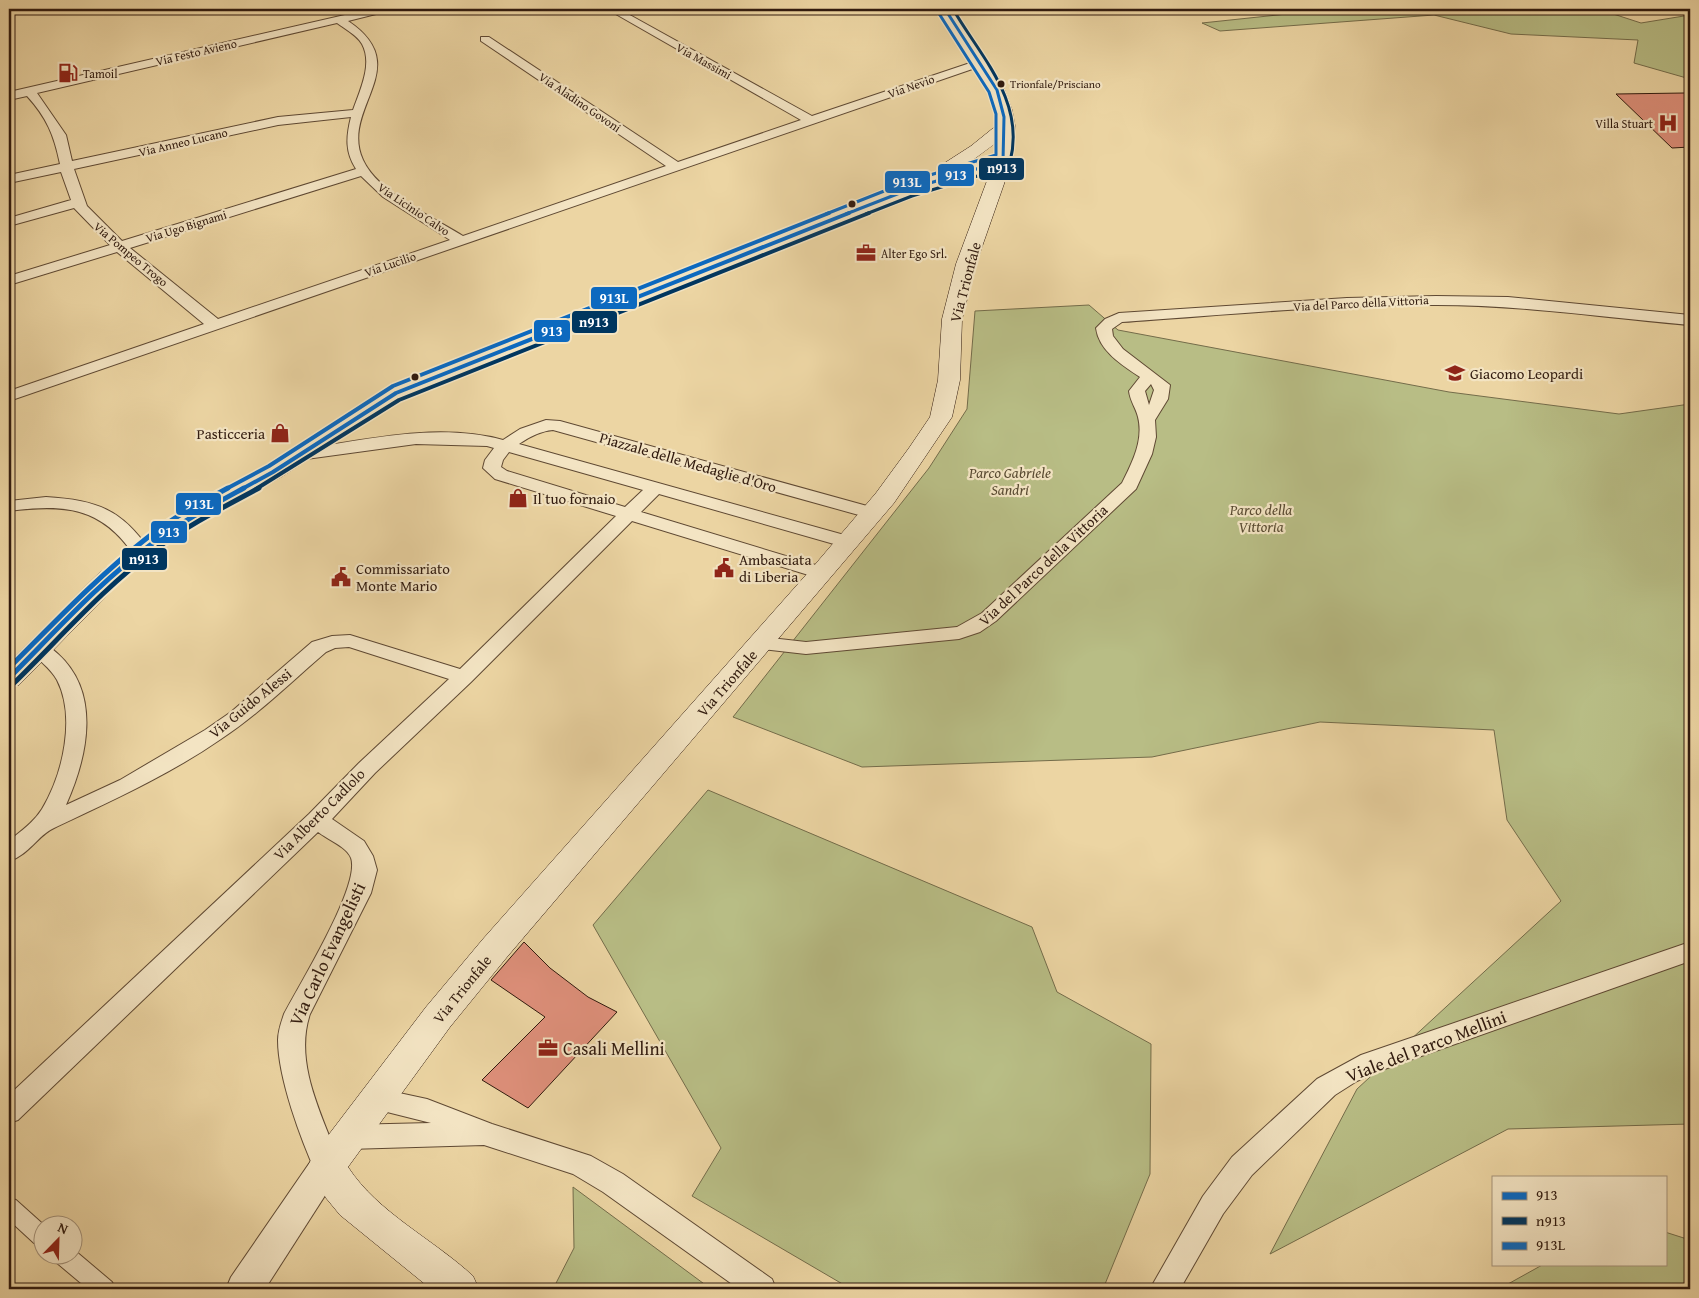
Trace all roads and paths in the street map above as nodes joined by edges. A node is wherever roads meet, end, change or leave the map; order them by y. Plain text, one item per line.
1 (384, 9) edge
2 (612, 9) edge
3 (945, 9) edge
4 (339, 19) junction
5 (485, 39) dead end
6 (980, 62) junction
7 (9, 85) edge
8 (19, 94) edge
9 (358, 113) junction
10 (811, 121) junction
11 (1006, 126) junction
12 (1003, 161) junction
13 (676, 166) junction
14 (67, 168) junction
15 (363, 171) junction
16 (9, 179) edge
17 (910, 189) junction
18 (77, 203) junction
19 (9, 222) edge
20 (460, 240) junction
21 (120, 247) junction
22 (9, 281) edge
23 (1690, 320) edge
24 (215, 325) junction
25 (1149, 376) junction
26 (9, 396) edge
27 (1147, 420) junction
28 (509, 445) junction
29 (299, 455) junction
30 (655, 488) junction
31 (9, 506) edge
32 (872, 513) junction
33 (628, 514) junction
34 (848, 542) junction
35 (142, 551) junction
36 (822, 574) junction
37 (762, 643) junction
38 (39, 648) junction
39 (464, 677) junction
40 (9, 678) edge
41 (317, 820) junction
42 (43, 823) junction
43 (9, 853) edge
44 (1690, 951) edge
45 (376, 1099) junction
46 (9, 1112) edge
47 (487, 1134) junction
48 (337, 1152) junction
49 (9, 1207) edge
50 (32, 1227) edge
51 (77, 1266) edge
52 (104, 1289) edge
53 (244, 1289) edge
54 (459, 1289) edge
55 (762, 1289) edge
56 (1164, 1289) edge

1 - 4 street, Via Festo Avieno
2 - 10 street, Via Massimi
3 - 6 main road, Via Trionfale
4 - 8 street, Via Festo Avieno
4 - 9 street, Via Licinio Calvo
5 - 13 street, Via Aladino Govoni
6 - 10 street, Via Nevio
6 - 11 main road, Via Trionfale
7 - 8 street, Via Pompeo Trogo
8 - 14 street, Via Pompeo Trogo
9 - 14 street, Via Anneo Lucano
9 - 15 street, Via Licinio Calvo
10 - 13 street, Via Lucilio
11 - 12 main road, Via Trionfale
11 - 17 main road
12 - 17 main road
12 - 32 main road, Via Trionfale
13 - 20 street, Via Lucilio
14 - 16 street, Via Anneo Lucano
14 - 18 street, Via Pompeo Trogo
15 - 20 street, Via Licinio Calvo
15 - 21 street, Via Ugo Bignami
17 - 29 main road
18 - 19 street
18 - 21 street, Via Pompeo Trogo
20 - 24 street, Via Lucilio
21 - 22 street, Via Ugo Bignami
21 - 24 street, Via Pompeo Trogo
23 - 25 street, Via del Parco della Vittoria
24 - 26 street, Via Lucilio
25 - 27 street, Via del Parco della Vittoria
25 - 27 street, Via del Parco della Vittoria
27 - 37 street, Via del Parco della Vittoria
28 - 29 street
28 - 30 street
28 - 32 street, Piazzale delle Medaglie d'Oro
28 - 33 street, Piazzale delle Medaglie d'Oro
29 - 35 main road
30 - 33 street
30 - 34 street
31 - 35 street
32 - 34 main road, Via Trionfale
33 - 36 street, Piazzale delle Medaglie d'Oro
33 - 39 street, Via Alberto Cadlolo
34 - 36 main road, Via Trionfale
35 - 38 main road
36 - 37 main road, Via Trionfale
37 - 45 main road, Via Trionfale
38 - 40 main road
38 - 42 street
39 - 41 street, Via Alberto Cadlolo
39 - 42 street, Via Guido Alessi
41 - 46 street, Via Alberto Cadlolo
41 - 48 street, Via Carlo Evangelisti
42 - 43 street
44 - 56 street, Viale del Parco Mellini
45 - 47 street
45 - 48 main road, Via Trionfale
47 - 48 street
47 - 55 street
48 - 53 street, Via Trionfale
48 - 54 main road
49 - 50 street
51 - 52 street

